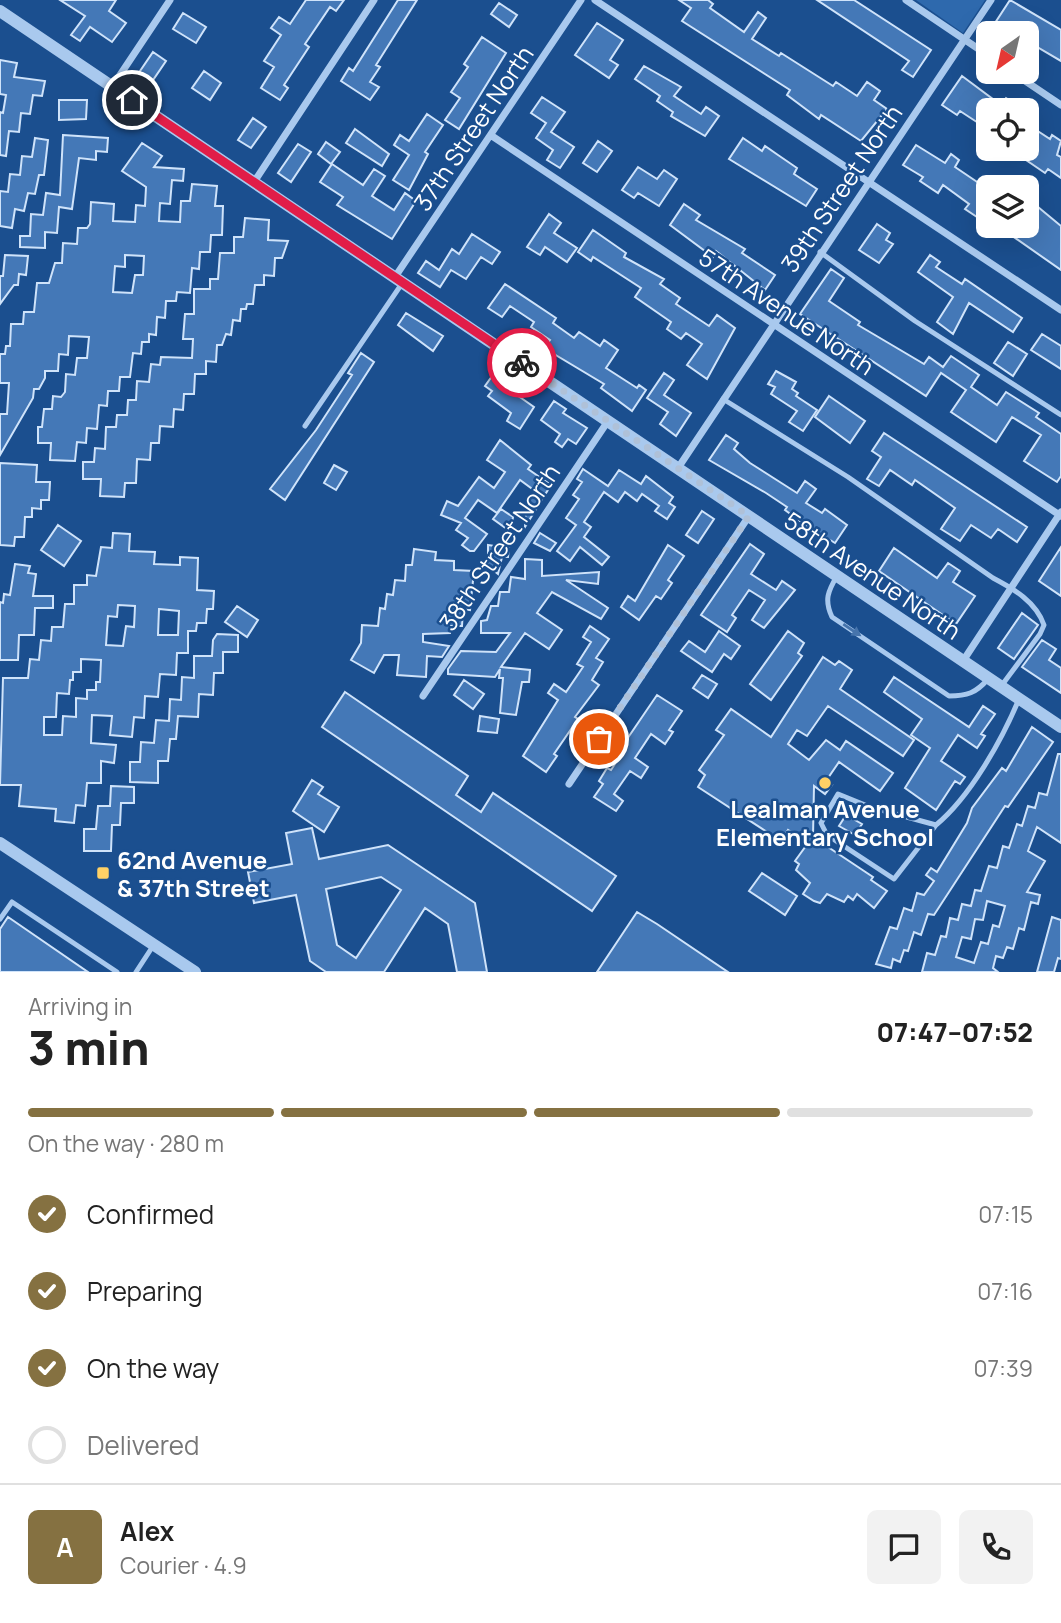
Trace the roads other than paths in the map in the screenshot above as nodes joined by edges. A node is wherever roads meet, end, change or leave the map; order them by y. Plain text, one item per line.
1 (170, 0) edge
2 (374, 0) edge
3 (581, 0) edge
4 (595, 0) edge
5 (906, 0) edge
6 (991, 0) edge
7 (0, 11) edge
8 (964, 40) junction
9 (976, 48) edge
10 (1030, 84) edge
11 (112, 87) junction
12 (1061, 105) edge
13 (492, 136) junction
14 (254, 182) junction
15 (868, 182) junction
16 (820, 252) junction
17 (399, 280) junction
18 (1061, 310) edge
19 (772, 324) junction
20 (723, 399) junction
21 (1061, 415) edge
22 (608, 421) junction
23 (305, 426) dead end
24 (678, 468) junction
25 (1060, 514) edge
26 (749, 516) junction
27 (838, 576) junction
28 (1011, 587) junction
29 (963, 662) junction
30 (988, 679) junction
31 (1001, 687) junction
32 (423, 696) dead end
33 (1019, 699) junction
34 (1061, 727) edge
35 (569, 784) dead end
36 (936, 825) junction
37 (0, 843) edge
38 (0, 919) edge
39 (154, 945) junction
40 (117, 972) edge
41 (136, 972) edge
42 (195, 972) edge

1 - 11 street
2 - 14 street
3 - 13 street, 37th Street North
4 - 15 street
5 - 8 street
6 - 8 street, 39th Street North
7 - 11 street, 58th Avenue North
8 - 9 street
8 - 15 street, 39th Street North
10 - 12 street
11 - 14 street, 58th Avenue North
13 - 17 street, 37th Street North
13 - 19 street, 57th Avenue North
14 - 17 street, 58th Avenue North
15 - 16 street, 39th Street North
15 - 18 street
16 - 19 street, 39th Street North
16 - 21 lane
17 - 22 street, 58th Avenue North
17 - 23 lane
19 - 20 street, 39th Street North
19 - 25 street, 57th Avenue North
20 - 24 street, 39th Street North
20 - 28 lane
22 - 24 street, 58th Avenue North
22 - 32 street, 38th Street North
24 - 26 street, 58th Avenue North
25 - 28 street
26 - 27 street, 58th Avenue North
26 - 35 street
27 - 29 street, 58th Avenue North
27 -> 30 lane
28 - 29 street
28 - 31 lane
29 - 30 street, 58th Avenue North
30 - 31 street, 58th Avenue North
31 - 33 street, 58th Avenue North
33 - 34 street, 58th Avenue North
33 - 36 lane
36 - 36 lane
37 - 39 street
38 - 40 lane
39 - 41 lane
39 - 42 street

